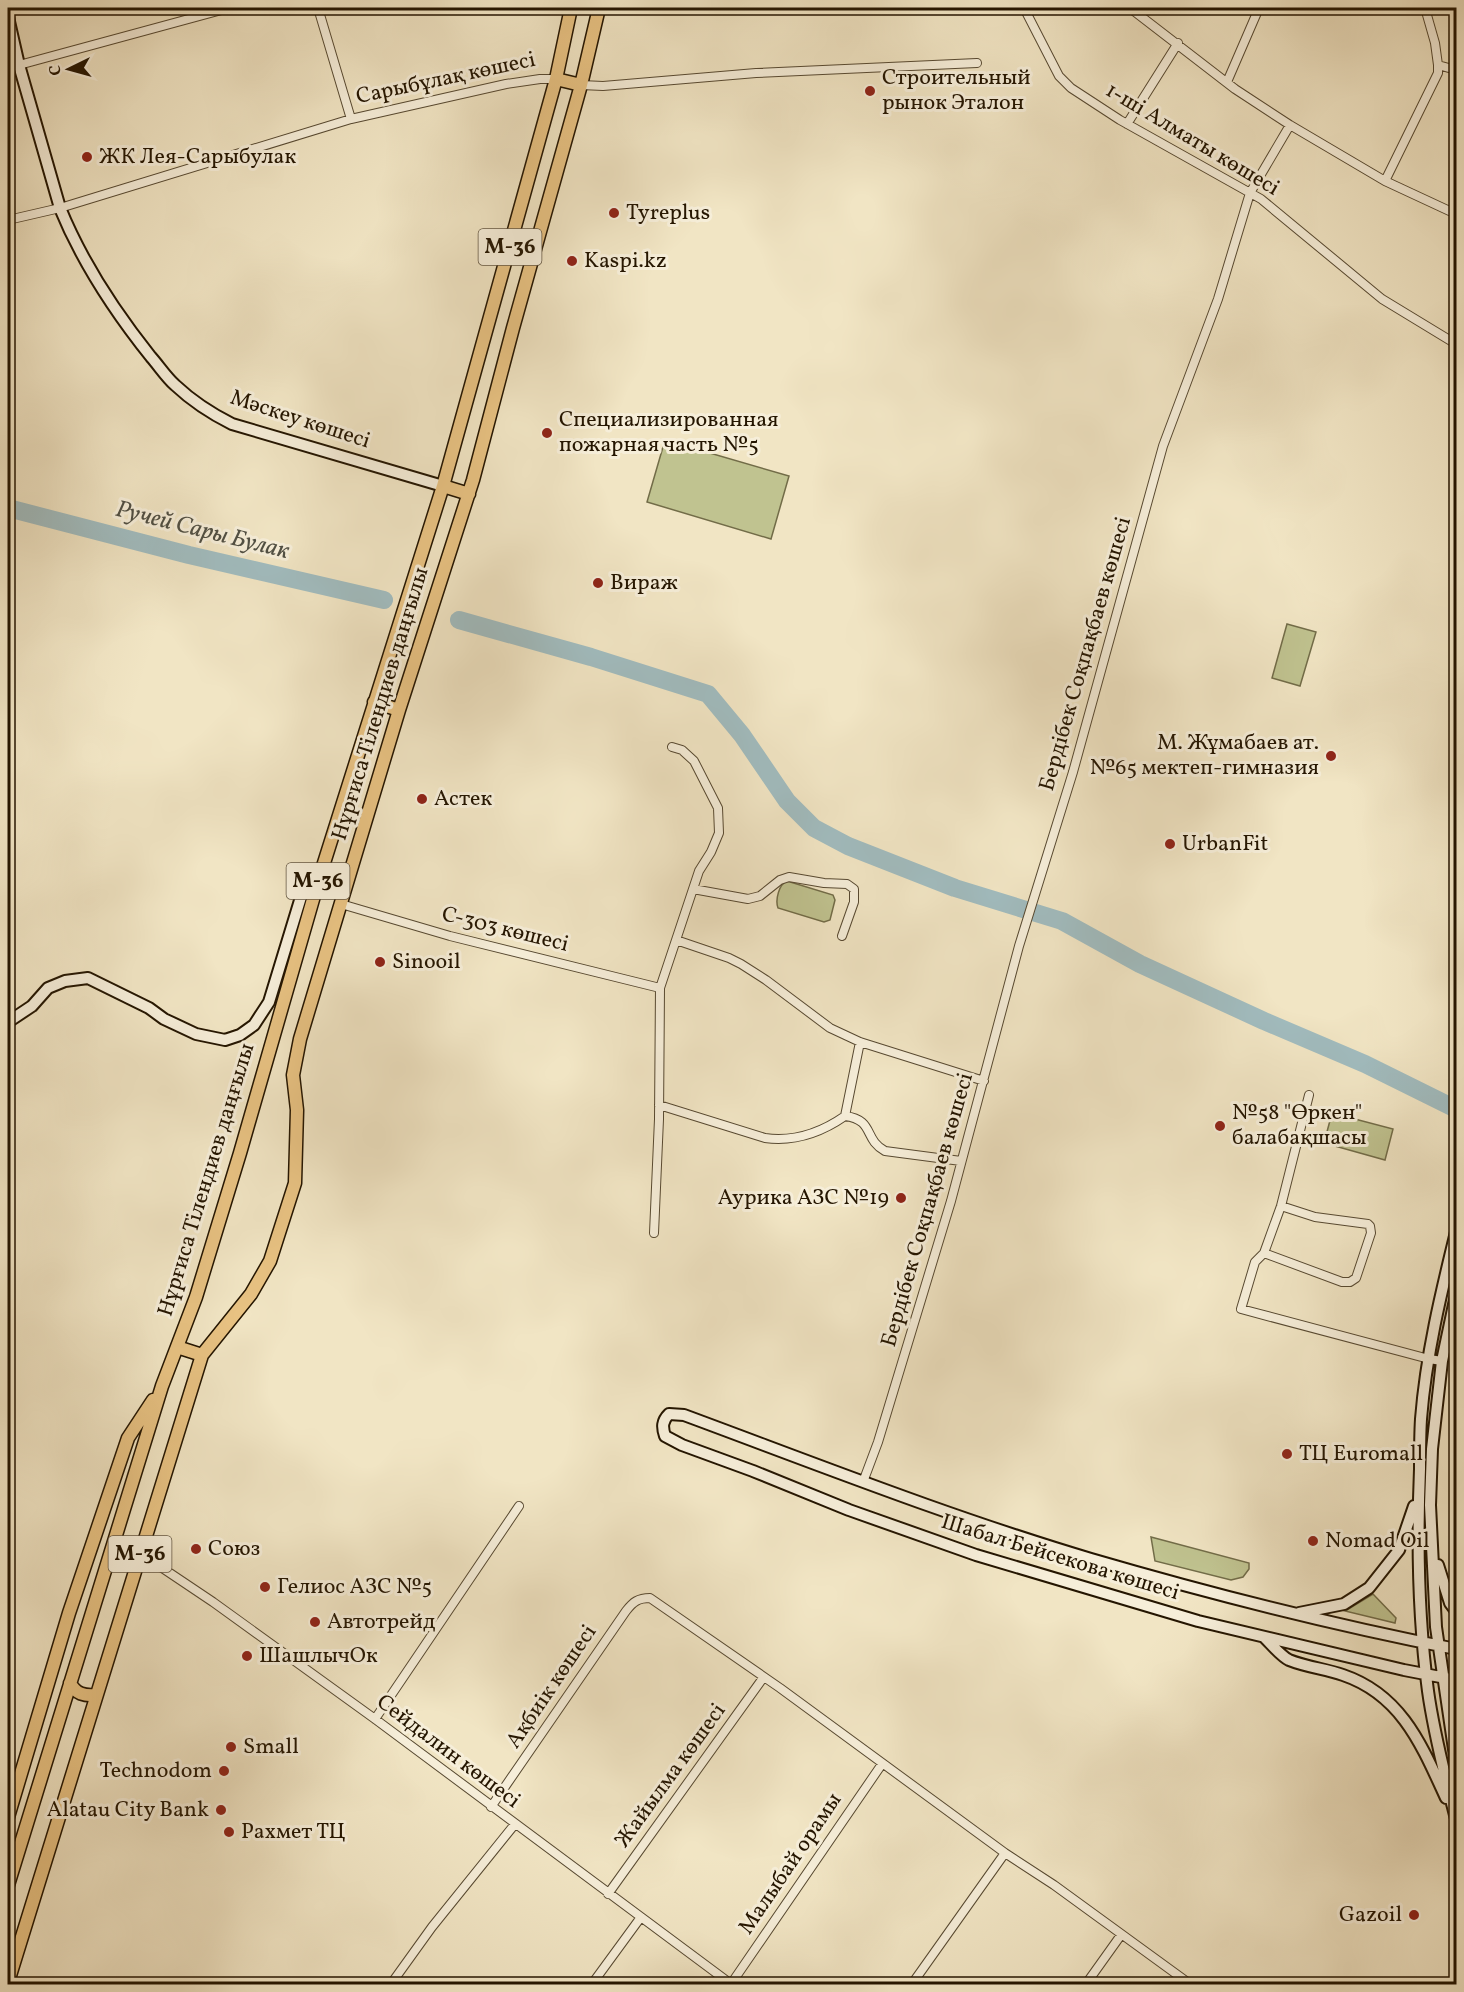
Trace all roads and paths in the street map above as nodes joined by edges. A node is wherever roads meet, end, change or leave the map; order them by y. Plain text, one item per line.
1 (229, 8) edge
2 (318, 8) edge
3 (571, 8) edge
4 (599, 8) edge
5 (1024, 8) edge
6 (1130, 8) edge
7 (1259, 8) edge
8 (1425, 8) edge
9 (8, 17) edge
10 (1178, 43) junction
11 (977, 63) dead end
12 (19, 65) junction
13 (1438, 65) junction
14 (8, 68) edge
15 (1456, 70) edge
16 (556, 79) junction
17 (1227, 82) junction
18 (581, 85) junction
19 (351, 119) junction
20 (1127, 124) junction
21 (1290, 125) junction
22 (1385, 181) junction
23 (1250, 193) junction
24 (60, 208) junction
25 (1456, 213) edge
26 (8, 220) edge
27 (1456, 344) edge
28 (443, 486) junction
29 (469, 494) junction
30 (374, 702) junction
31 (399, 710) junction
32 (672, 747) dead end
33 (318, 882) junction
34 (693, 889) junction
35 (341, 904) junction
36 (842, 936) dead end
37 (676, 940) junction
38 (660, 988) junction
39 (8, 1022) edge
40 (860, 1042) junction
41 (984, 1081) junction
42 (1309, 1095) dead end
43 (659, 1106) junction
44 (845, 1116) junction
45 (962, 1161) junction
46 (1281, 1206) junction
47 (1456, 1232) edge
48 (654, 1233) dead end
49 (1264, 1253) junction
50 (1456, 1295) edge
51 (177, 1347) junction
52 (202, 1355) junction
53 (1429, 1359) junction
54 (1443, 1361) junction
55 (162, 1386) junction
56 (864, 1482) junction
57 (1419, 1491) junction
58 (519, 1506) dead end
59 (1433, 1548) junction
60 (140, 1553) junction
61 (1456, 1611) edge
62 (1295, 1614) junction
63 (1263, 1636) junction
64 (1423, 1642) junction
65 (1439, 1645) junction
66 (1456, 1649) edge
67 (1426, 1674) junction
68 (1443, 1677) junction
69 (763, 1678) junction
70 (1456, 1680) edge
71 (70, 1683) junction
72 (96, 1695) junction
73 (375, 1719) junction
74 (1456, 1763) edge
75 (882, 1764) junction
76 (491, 1807) junction
77 (8, 1817) edge
78 (1456, 1820) edge
79 (515, 1824) junction
80 (1005, 1853) junction
81 (8, 1883) edge
82 (608, 1894) junction
83 (641, 1917) junction
84 (1120, 1935) junction
85 (8, 1982) edge
86 (391, 1984) edge
87 (592, 1984) edge
88 (731, 1984) edge
89 (912, 1984) edge
90 (1086, 1984) edge
91 (1190, 1984) edge

1 - 12 street
2 - 19 street
3 - 16 main road, M-36
4 - 18 main road, M-36
5 - 20 street, 1-ші Алматы көшесі
6 - 10 street
7 - 17 street
8 - 13 street
9 - 12 main road, Мәскеу көшесі
10 - 17 street
10 - 20 street
11 - 18 street, Сарыбұлақ көшесі
12 - 14 street
12 - 24 main road, Мәскеу көшесі
13 - 15 street
13 - 22 street
16 - 18 main road, Сарыбұлақ көшесі
16 - 19 street, Сарыбұлақ көшесі
16 - 28 main road, M-36
17 - 21 street
18 - 29 main road, M-36
19 - 24 street, Сарыбұлақ көшесі
20 - 23 street, 1-ші Алматы көшесі
21 - 22 street
21 - 23 street, Бердібек Соқпақбаев көшесі
22 - 25 street
23 - 27 street, 1-ші Алматы көшесі
23 - 41 street, Бердібек Соқпақбаев көшесі
24 - 26 street, Сарыбұлақ көшесі
24 - 28 main road, Мәскеу көшесі
28 - 29 main road, Мәскеу көшесі
28 - 30 main road, Нұрғиса Тілендиев даңғылы / M-36
29 - 31 main road, Нұрғиса Тілендиев даңғылы / M-36
30 - 31 main road
30 - 33 main road, Нұрғиса Тілендиев даңғылы / M-36
31 - 35 main road, Нұрғиса Тілендиев даңғылы / M-36
32 - 34 street
33 - 39 main road
33 - 51 main road, Нұрғиса Тілендиев даңғылы / M-36
34 - 36 street
34 - 37 street
35 - 38 street, С-303 көшесі
35 - 52 main road, Нұрғиса Тілендиев даңғылы / M-36
37 - 38 street
37 - 40 street
38 - 43 street
40 - 41 street
40 - 44 street
41 - 45 street, Бердібек Соқпақбаев көшесі
42 - 46 street
43 - 44 street
43 - 48 street
44 - 45 street
45 - 56 street, Бердібек Соқпақбаев көшесі
46 - 49 street
46 - 49 street
47 - 53 main road
49 - 53 street
50 - 54 main road
51 - 52 main road
51 - 55 main road, Нұрғиса Тілендиев даңғылы / M-36
52 - 60 main road, Нұрғиса Тілендиев даңғылы / M-36
53 - 54 street
53 - 57 main road
54 - 59 main road
55 - 71 main road, Нұрғиса Тілендиев даңғылы / M-36
55 - 77 main road
56 - 62 main road, Шабал Бейсекова көшесі
56 - 63 main road, Шабал Бейсекова көшесі
57 - 62 main road
57 - 64 main road
58 - 73 street
59 - 61 main road
59 - 65 main road
60 - 72 main road, Нұрғиса Тілендиев даңғылы / M-36
60 - 73 street, Сейдалин көшесі
62 - 64 main road, Шабал Бейсекова көшесі
63 - 67 main road, Шабал Бейсекова көшесі
63 - 78 main road
64 - 65 main road, Шабал Бейсекова көшесі
64 - 67 main road
65 - 66 main road, Шабал Бейсекова көшесі
65 - 68 main road
67 - 68 main road, Шабал Бейсекова көшесі
67 - 78 main road
68 - 70 main road, Шабал Бейсекова көшесі
68 - 74 main road
69 - 75 street
69 - 76 street, Ақбиік көшесі
69 - 82 street, Жайылма көшесі
71 - 72 main road
71 - 81 main road, Нұрғиса Тілендиев даңғылы / M-36
72 - 85 main road, Нұрғиса Тілендиев даңғылы / M-36
73 - 76 street, Сейдалин көшесі
75 - 80 street
75 - 88 street, Малыбай орамы
76 - 79 street, Сейдалин көшесі
79 - 82 street, Сейдалин көшесі
79 - 86 street
80 - 84 street
80 - 89 street
82 - 83 street, Сейдалин көшесі
83 - 87 street
83 - 88 street, Сейдалин көшесі
84 - 90 street
84 - 91 street

